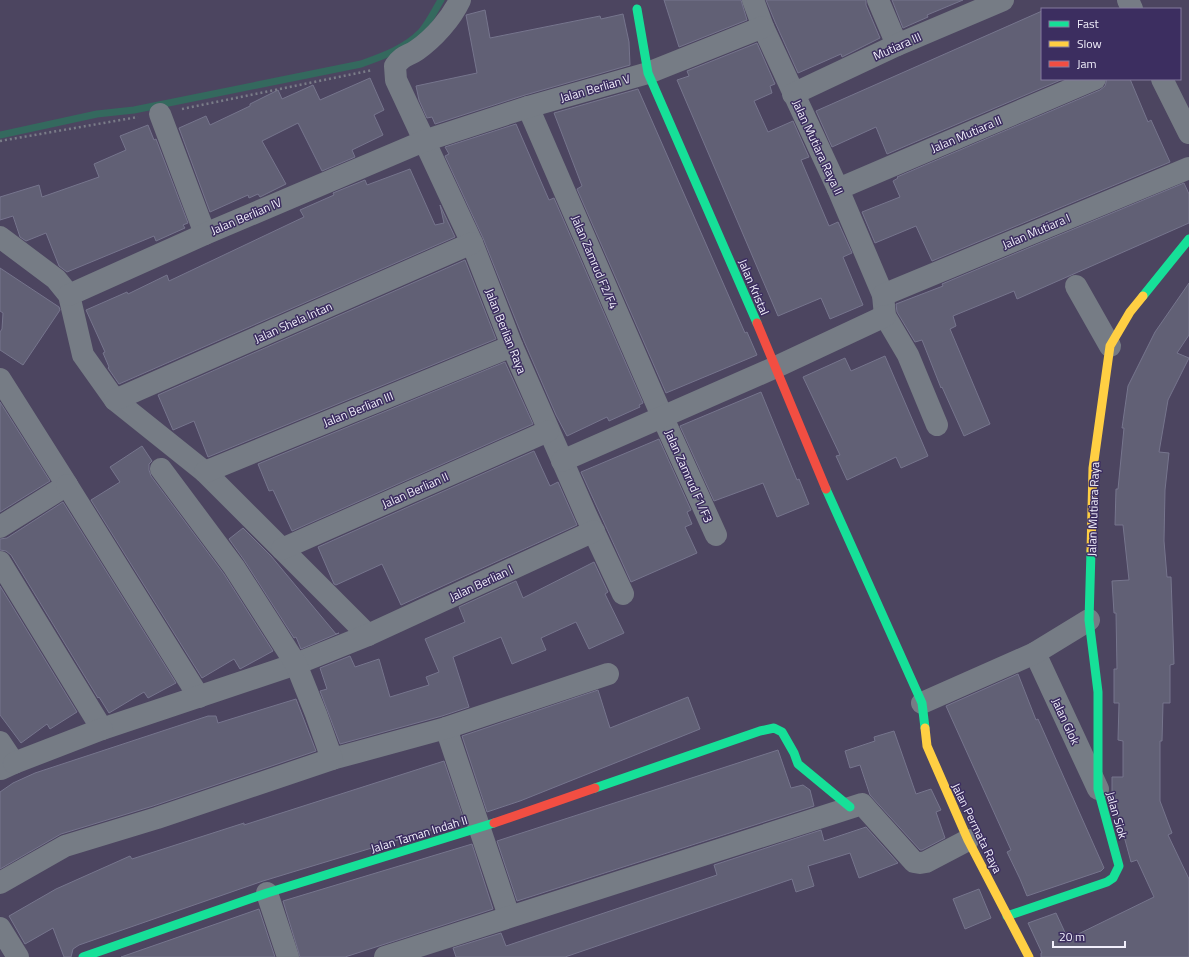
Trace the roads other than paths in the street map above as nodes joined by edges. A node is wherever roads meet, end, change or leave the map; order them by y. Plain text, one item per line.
1 (460, 0) edge
2 (753, 0) edge
3 (878, 0) edge
4 (997, 1) edge
5 (637, 9) dead end
6 (763, 27) junction
7 (897, 45) junction
8 (648, 73) junction
9 (1093, 80) edge
10 (1162, 80) edge
11 (793, 94) junction
12 (528, 107) junction
13 (160, 114) road end
14 (1189, 133) edge
15 (424, 141) junction
16 (1189, 168) edge
17 (838, 189) junction
18 (205, 234) junction
19 (0, 236) edge
20 (1189, 239) edge
21 (472, 244) junction
22 (1076, 286) dead end
23 (69, 295) junction
24 (883, 295) junction
25 (885, 316) junction
26 (512, 346) junction
27 (1110, 346) junction
28 (776, 367) junction
29 (0, 379) edge
30 (114, 400) junction
31 (662, 416) junction
32 (936, 425) dead end
33 (548, 431) junction
34 (562, 461) junction
35 (161, 469) dead end
36 (205, 472) junction
37 (67, 485) junction
38 (835, 511) joint
39 (0, 527) edge
40 (594, 531) junction
41 (716, 535) dead end
42 (282, 549) junction
43 (0, 562) edge
44 (623, 594) dead end
45 (1089, 620) junction
46 (368, 635) junction
47 (1034, 653) junction
48 (296, 664) junction
49 (608, 674) dead end
50 (199, 697) junction
51 (922, 703) junction
52 (446, 728) junction
53 (102, 729) junction
54 (0, 742) edge
55 (332, 759) junction
56 (7, 767) edge
57 (1098, 789) junction
58 (850, 807) junction
59 (480, 828) junction
60 (968, 840) junction
61 (0, 883) edge
62 (267, 893) junction
63 (509, 916) junction
64 (1007, 916) junction
65 (0, 928) edge
66 (18, 957) edge
67 (83, 957) edge
68 (288, 957) edge
69 (386, 957) edge
70 (1029, 957) edge

1 - 15 street, Jalan Berlian Raya
2 - 6 street, Jalan Mutiara Raya II
3 - 7 street
4 - 7 street, Mutiara III
5 - 8 street, Jalan Kristal
6 - 8 street, Jalan Berlian V
6 - 11 street, Jalan Mutiara Raya II
7 - 11 street, Mutiara III
8 - 12 street, Jalan Berlian V
8 - 28 street, Jalan Kristal
9 - 17 street, Jalan Mutiara II
10 - 14 street
11 - 17 street, Jalan Mutiara Raya II
12 - 15 street, Jalan Berlian V
12 - 31 street, Jalan Zamrud F2/F4
13 - 18 street
15 - 18 street, Jalan Berlian IV
15 - 21 street, Jalan Berlian Raya
16 - 24 street, Jalan Mutiara I
17 - 24 street, Jalan Mutiara Raya II
18 - 23 street, Jalan Berlian IV
19 - 23 street
20 - 27 street, Jalan Mutiara Raya
21 - 26 street, Jalan Berlian Raya
21 - 30 street, Jalan Shela Intan
22 - 27 street
23 - 30 street
24 - 25 street
25 - 28 street
25 - 32 street
26 - 33 street, Jalan Berlian Raya
26 - 36 street, Jalan Berlian III
27 - 45 street, Jalan Mutiara Raya
28 - 31 street
28 - 38 street, Jalan Kristal
29 - 37 street
30 - 36 street
31 - 34 street
31 - 41 street, Jalan Zamrud F1/F3
33 - 34 street, Jalan Berlian Raya
33 - 42 street, Jalan Berlian II
34 - 40 street, Jalan Berlian Raya
35 - 48 street
36 - 42 street
37 - 39 street
37 - 50 street
38 - 51 street, Jalan Permata Raya
40 - 44 street, Jalan Berlian Raya
40 - 46 street, Jalan Berlian l
42 - 46 street
43 - 53 street
45 - 47 street
45 - 57 street, Jalan Siok
46 - 48 street, Jalan Berlian l
47 - 51 street
47 - 57 street, Jalan Glok
48 - 50 street, Jalan Berlian l
48 - 55 street
49 - 52 street
50 - 53 street, Jalan Berlian l
51 - 60 street, Jalan Permata Raya
52 - 55 street
52 - 59 street
53 - 56 street, Jalan Berlian l
54 - 56 street
55 - 61 street
57 - 64 street, Jalan Siok
58 - 59 street, Jalan Taman Indah II
58 - 60 street
58 - 63 street
59 - 62 street, Jalan Taman Indah II
59 - 63 street
60 - 64 street, Jalan Permata Raya
62 - 67 street, Jalan Taman Indah II
62 - 68 street
63 - 69 street
64 - 70 street, Jalan Permata Raya
65 - 66 street

